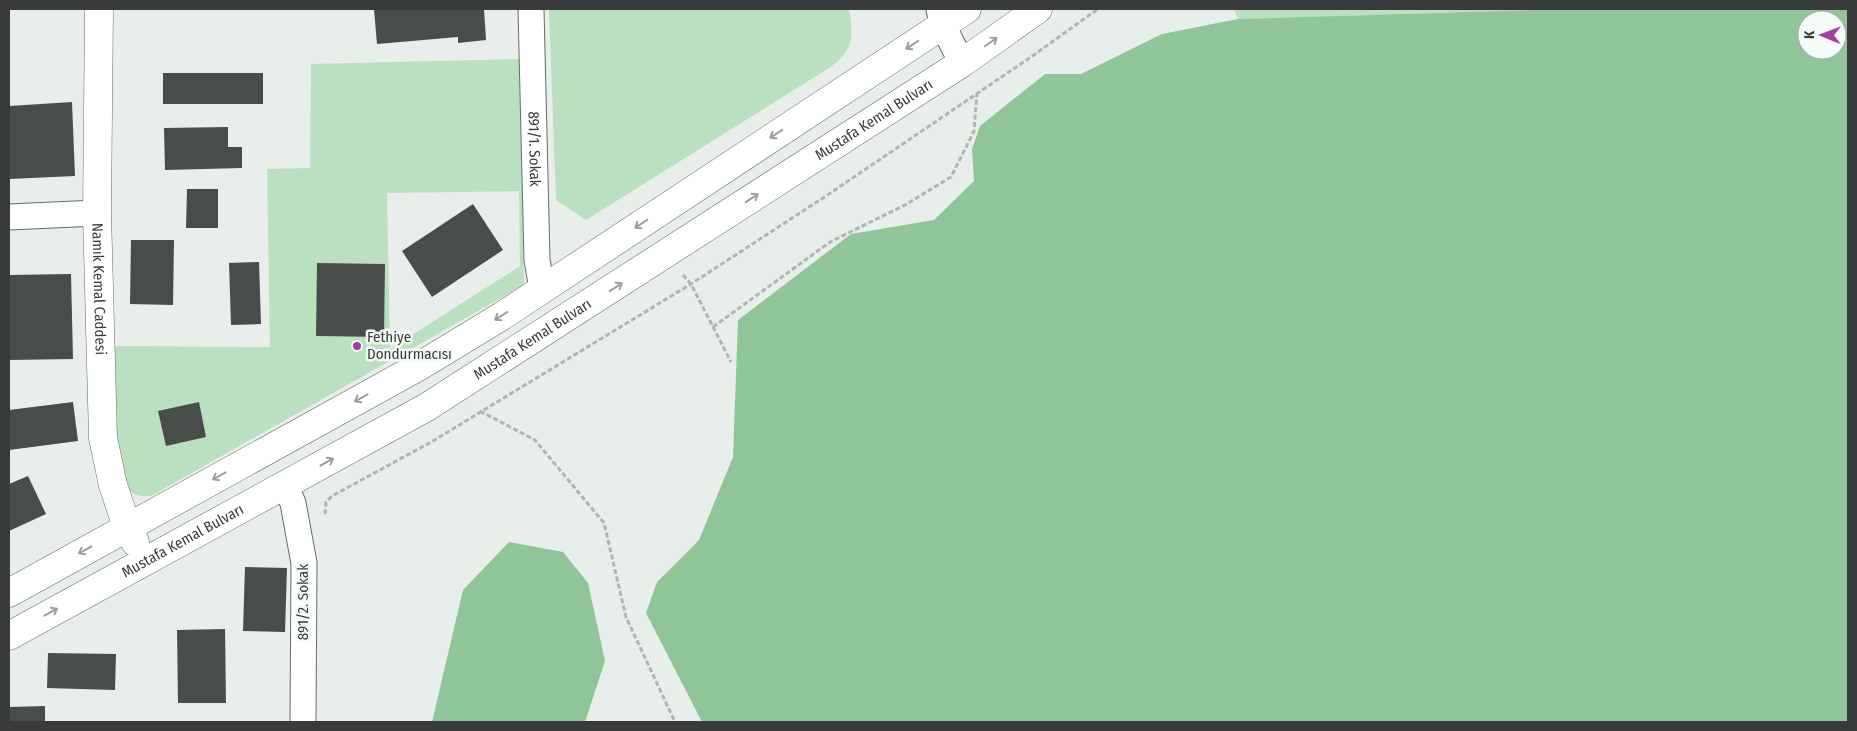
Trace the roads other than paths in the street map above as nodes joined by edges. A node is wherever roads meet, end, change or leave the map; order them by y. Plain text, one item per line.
1 (99, 9) edge
2 (531, 9) edge
3 (967, 9) edge
4 (1038, 9) edge
5 (941, 17) edge
6 (962, 63) junction
7 (97, 213) junction
8 (9, 217) edge
9 (542, 289) junction
10 (285, 485) junction
11 (127, 527) junction
12 (145, 561) junction
13 (9, 593) edge
14 (9, 636) edge
15 (303, 722) edge

1 - 7 main road, Namık Kemal Caddesi
2 - 9 street, 891/1. Sokak
3 - 5 main road
6 -> 4 main road, Mustafa Kemal Bulvarı
5 - 6 street
5 -> 9 main road
10 -> 6 main road, Mustafa Kemal Bulvarı
7 - 8 street
7 - 11 main road, Namık Kemal Caddesi
9 -> 11 main road
10 - 12 main road, Mustafa Kemal Bulvarı
10 - 15 street, 891/2. Sokak
11 - 12 main road, Namık Kemal Caddesi
11 -> 13 main road
14 -> 12 main road, Mustafa Kemal Bulvarı

